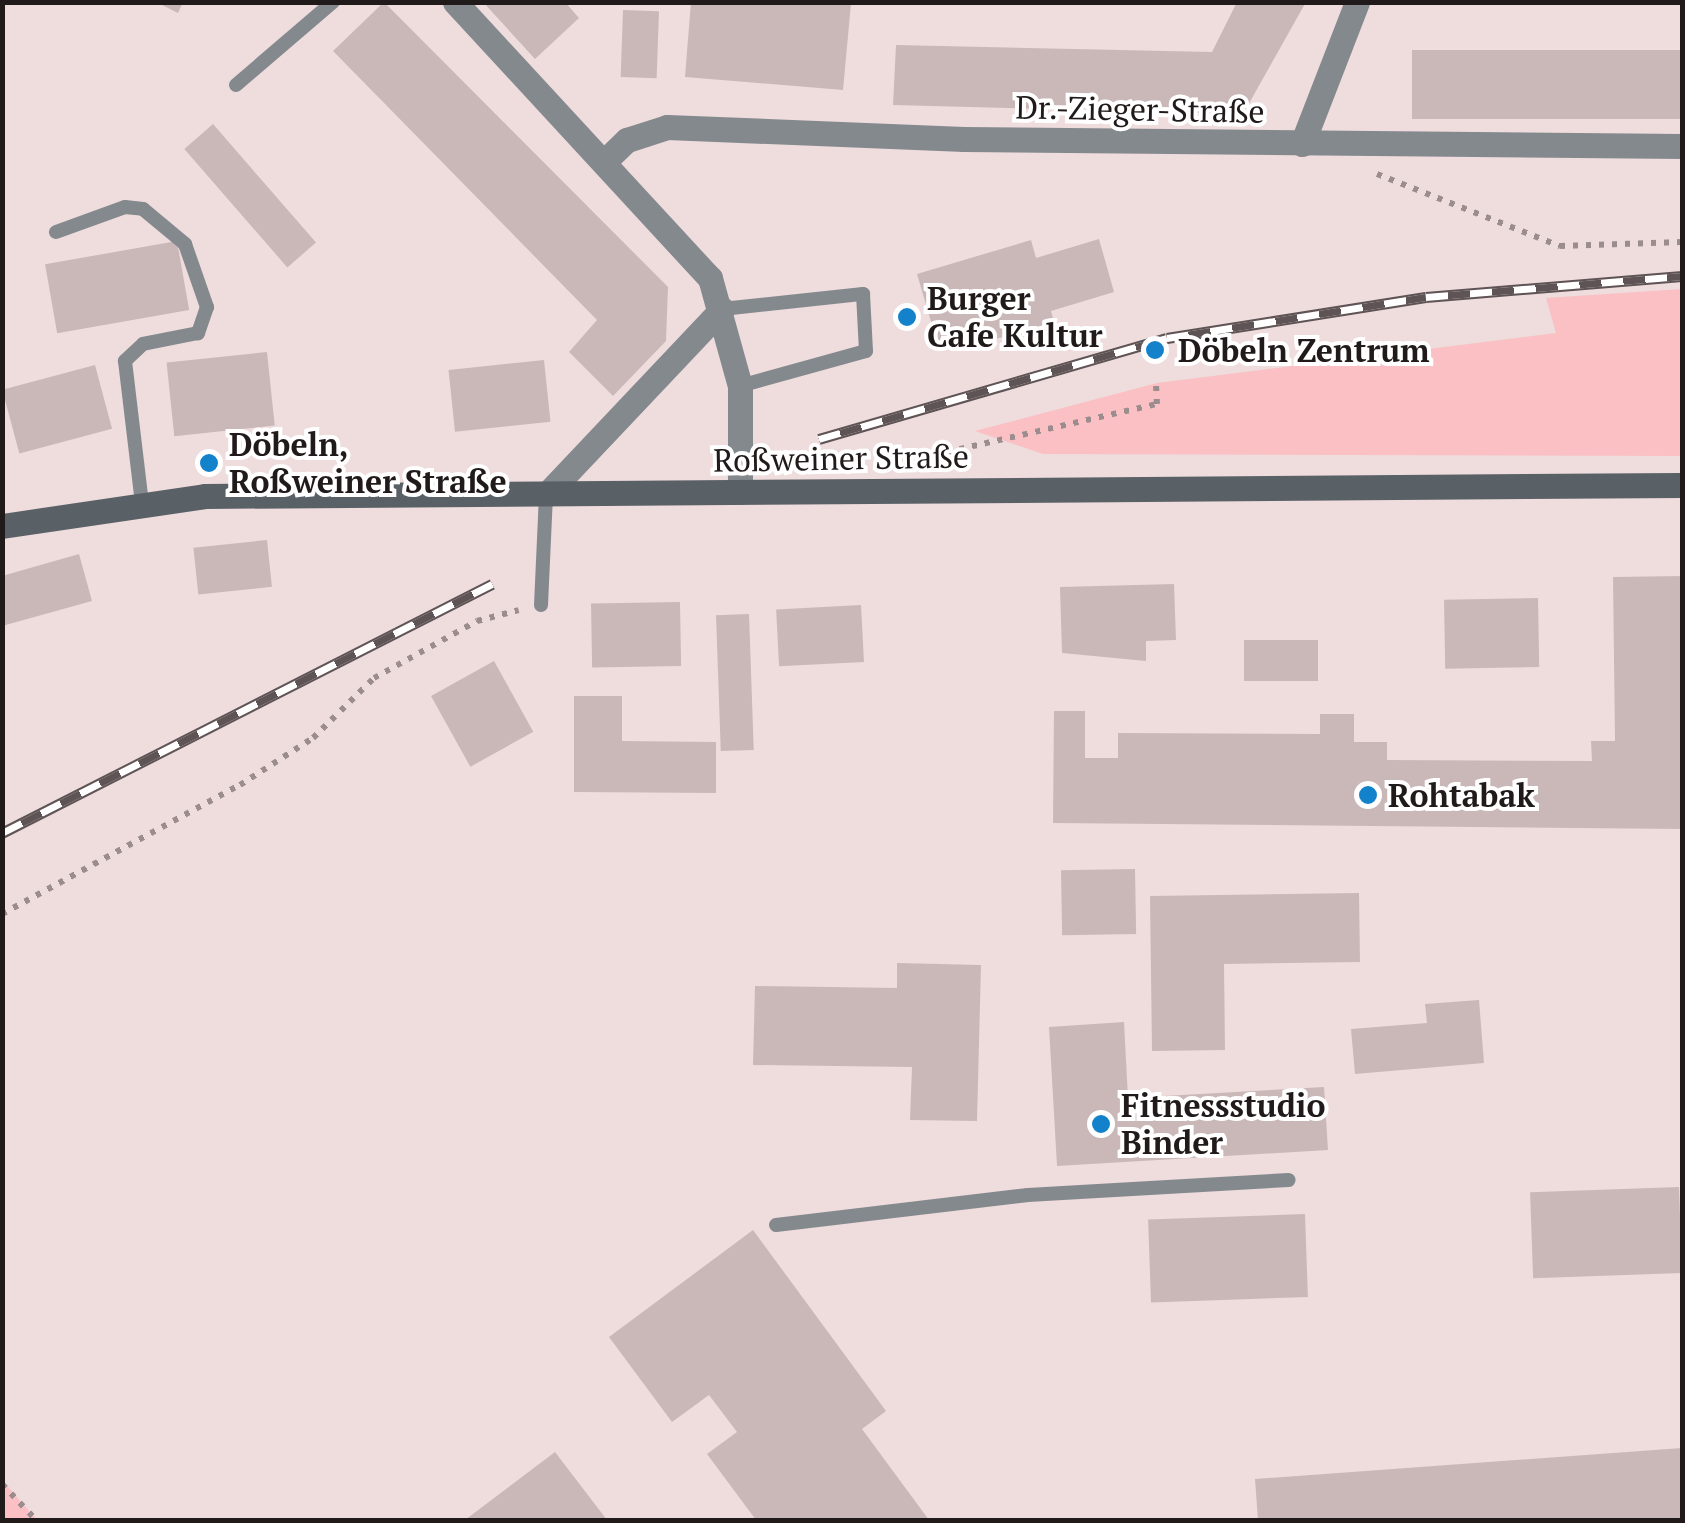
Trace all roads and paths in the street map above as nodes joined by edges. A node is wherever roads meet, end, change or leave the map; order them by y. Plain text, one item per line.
1 (334, 2) edge
2 (455, 2) edge
3 (1356, 2) edge
4 (236, 85) dead end
5 (1302, 144) junction
6 (1682, 146) edge
7 (606, 160) junction
8 (1357, 166) dead end
9 (56, 232) dead end
10 (1682, 242) edge
11 (722, 309) junction
12 (1156, 383) dead end
13 (740, 386) junction
14 (1682, 485) edge
15 (933, 491) junction
16 (740, 492) junction
17 (546, 496) junction
18 (142, 504) junction
19 (2, 526) edge
20 (540, 605) joint
21 (2, 914) edge
22 (1289, 1180) dead end
23 (776, 1225) dead end
24 (2, 1484) edge
25 (36, 1520) edge

1 - 4 lane
2 - 7 street
3 - 5 street
5 - 6 street, Dr.-Zieger-Straße
5 - 7 street, Dr.-Zieger-Straße
7 - 11 street
8 - 10 path
9 - 18 lane
11 - 13 street
11 - 13 lane
11 - 17 street
12 - 15 path
13 - 16 street
14 - 15 main road, Roßweiner Straße
15 - 16 main road, Roßweiner Straße
16 - 17 main road, Roßweiner Straße
17 - 18 main road, Roßweiner Straße
17 - 20 lane
18 - 19 main road, Roßweiner Straße
20 - 21 path
22 - 23 lane
24 - 25 path

